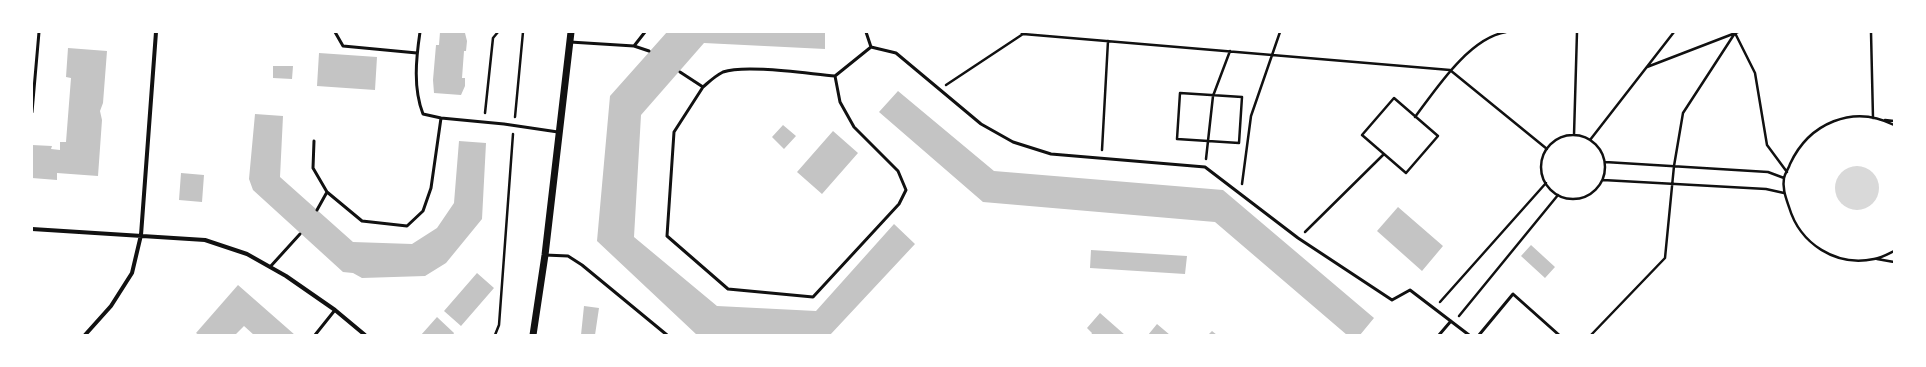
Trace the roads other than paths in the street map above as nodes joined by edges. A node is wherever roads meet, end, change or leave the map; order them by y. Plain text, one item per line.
1 (39, 32) edge
2 (156, 32) edge
3 (334, 32) edge
4 (420, 32) edge
5 (571, 32) edge
6 (645, 32) edge
7 (866, 32) edge
8 (570, 42) junction
9 (634, 46) junction
10 (871, 47) junction
11 (649, 51) dead end
12 (417, 53) junction
13 (680, 72) dead end
14 (835, 76) junction
15 (704, 87) junction
16 (32, 112) edge
17 (441, 118) junction
18 (560, 132) junction
19 (314, 141) dead end
20 (327, 192) junction
21 (317, 210) dead end
22 (32, 229) edge
23 (300, 234) dead end
24 (141, 235) junction
25 (545, 255) junction
26 (270, 267) junction
27 (335, 310) junction
28 (1452, 322) junction
29 (85, 335) edge
30 (315, 335) edge
31 (366, 335) edge
32 (533, 335) edge
33 (667, 335) edge
34 (1439, 335) edge
35 (1469, 335) edge
36 (1479, 335) edge
37 (1560, 335) edge

1 - 16 lane
2 - 24 street
3 - 12 lane
4 - 12 lane
5 - 8 street
6 - 9 lane
7 - 10 lane
8 - 9 lane
8 - 18 street
9 - 11 lane
10 - 14 lane
10 - 28 lane
12 - 17 lane
13 - 15 lane
14 - 15 lane
14 - 15 lane
17 - 18 lane
17 - 20 lane
18 - 25 street
19 - 20 lane
20 - 21 lane
22 - 24 street
23 - 26 lane
24 - 26 street
24 - 29 street
25 - 32 street
25 - 33 lane
26 - 27 street
27 - 30 lane
27 - 31 street
28 - 34 lane
28 - 35 lane
36 - 37 lane

